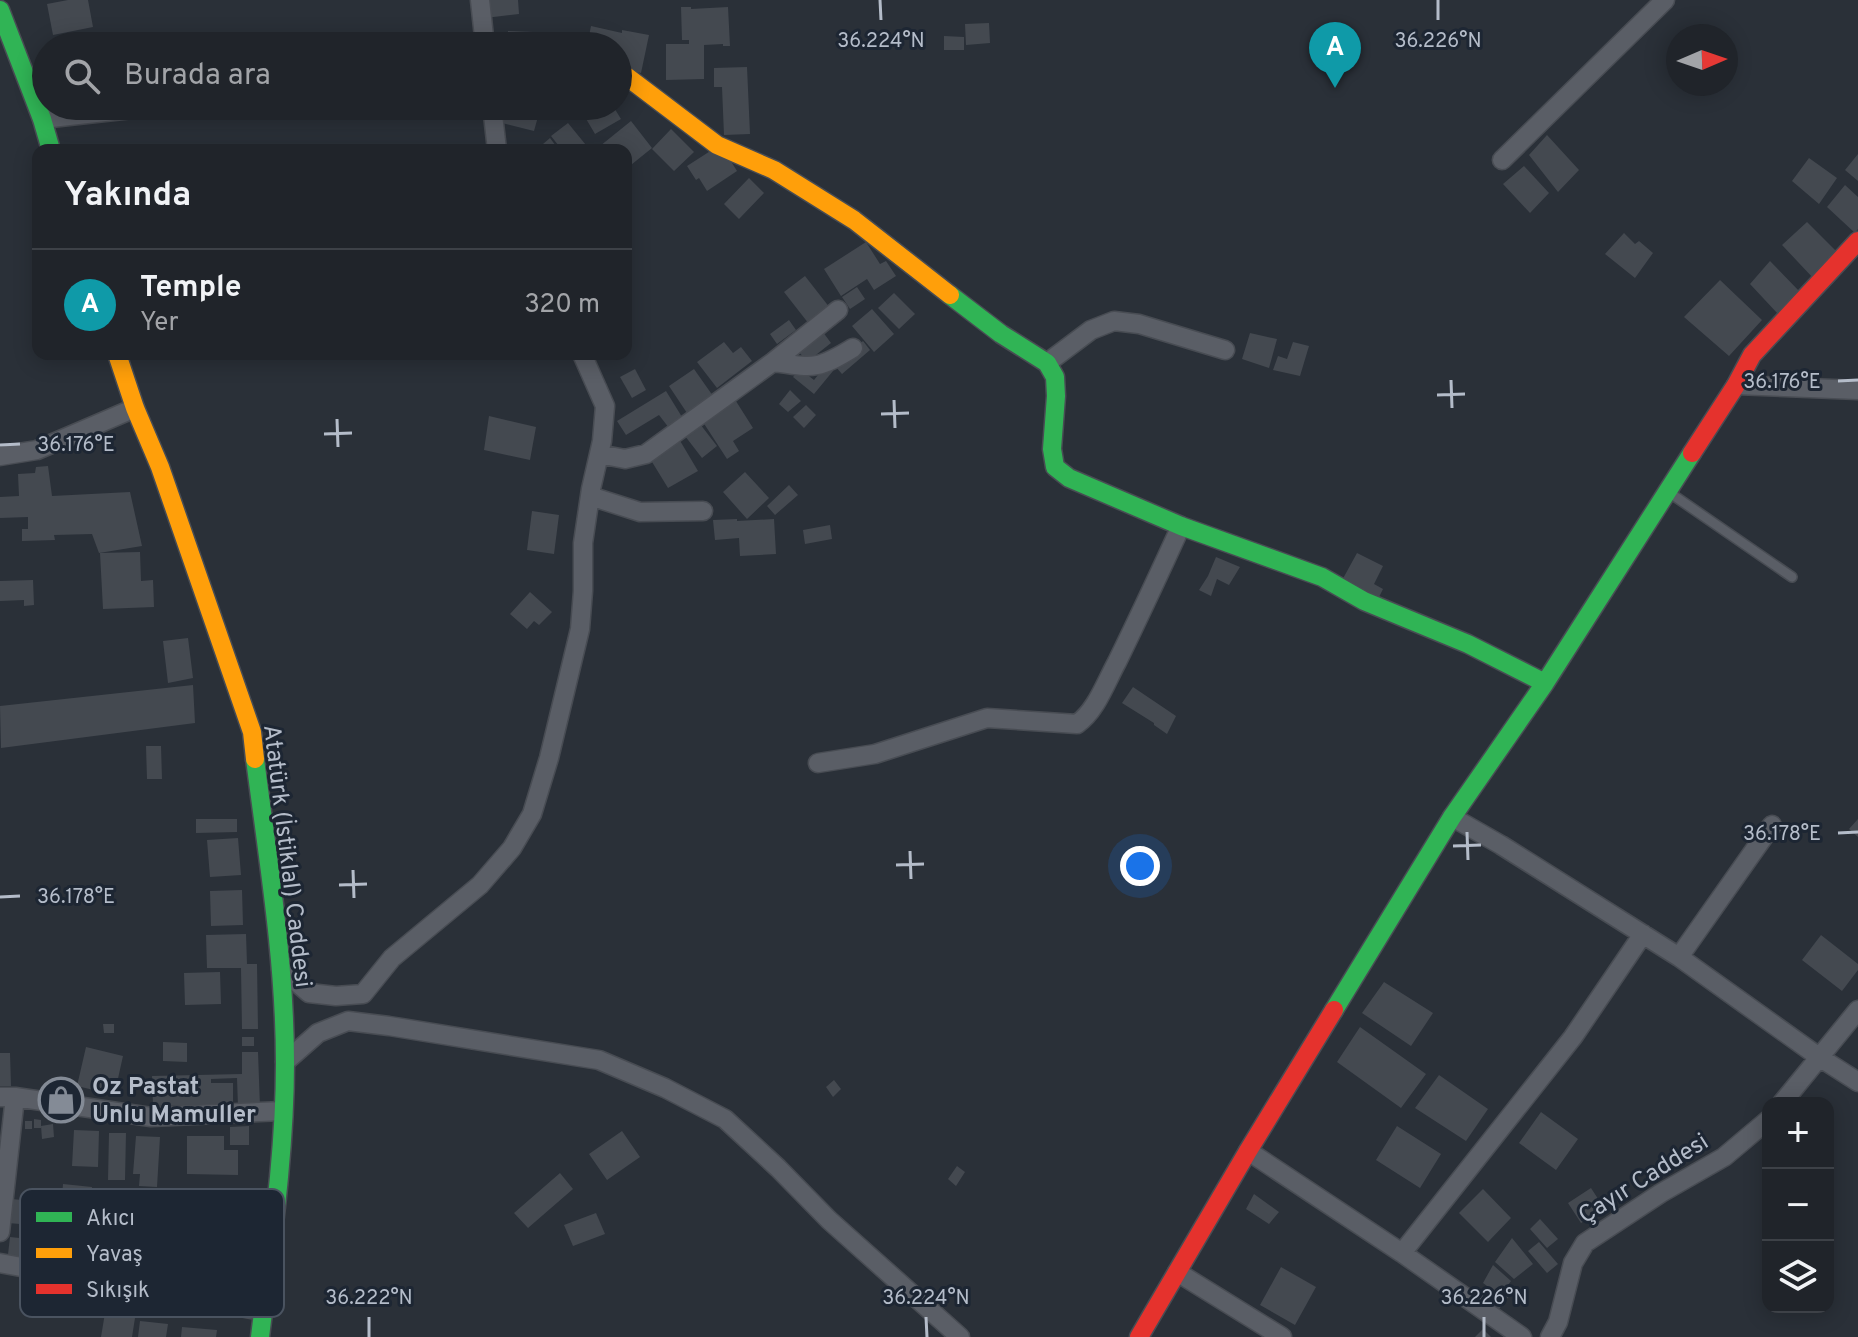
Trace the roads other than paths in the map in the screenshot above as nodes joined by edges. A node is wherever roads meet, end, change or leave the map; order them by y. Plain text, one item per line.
1 (480, 0) edge
2 (1665, 0) edge
3 (0, 10) edge
4 (483, 32) edge
5 (632, 81) edge
6 (32, 93) edge
7 (42, 120) edge
8 (494, 120) edge
9 (49, 144) edge
10 (496, 144) edge
11 (1502, 160) dead end
12 (1858, 241) edge
13 (838, 310) dead end
14 (853, 348) dead end
15 (1225, 350) dead end
16 (119, 360) edge
17 (585, 360) edge
18 (773, 362) junction
19 (1047, 363) junction
20 (1736, 385) junction
21 (1858, 390) edge
22 (135, 408) junction
23 (599, 454) junction
24 (0, 456) edge
25 (1667, 491) junction
26 (590, 496) junction
27 (703, 511) dead end
28 (1181, 526) junction
29 (1792, 577) dead end
30 (1545, 683) junction
31 (818, 763) dead end
32 (1452, 817) junction
33 (1772, 825) dead end
34 (1643, 934) junction
35 (1679, 957) junction
36 (281, 969) junction
37 (1858, 1010) edge
38 (1819, 1057) junction
39 (285, 1062) junction
40 (1858, 1082) edge
41 (7, 1097) edge
42 (1787, 1097) edge
43 (283, 1111) junction
44 (1762, 1125) edge
45 (1248, 1151) junction
46 (277, 1189) edge
47 (0, 1232) edge
48 (1402, 1253) junction
49 (0, 1263) edge
50 (20, 1267) edge
51 (1177, 1272) junction
52 (262, 1317) edge
53 (260, 1337) edge
54 (960, 1337) edge
55 (1139, 1337) edge
56 (1282, 1337) edge
57 (1522, 1337) edge
58 (1550, 1337) edge

1 - 4 street
2 - 11 street
3 - 6 street
5 - 19 street
7 - 9 street
8 - 10 street
12 - 20 street
13 - 18 street
14 - 18 street
15 - 19 street
16 - 22 street, Atatürk (İstiklal) Caddesi
17 - 23 street
18 - 23 street
19 - 28 street
20 - 21 street
20 - 25 street
22 - 24 street
22 - 36 street, Atatürk (İstiklal) Caddesi
23 - 26 street
25 - 29 lane
25 - 30 street
26 - 27 street
26 - 36 street
28 - 30 street
28 - 31 street
30 - 32 street
32 - 34 street
32 - 45 street
33 - 35 street
34 - 35 street
34 - 48 street
35 - 38 street
36 - 39 street, Atatürk (İstiklal) Caddesi
37 - 38 street
38 - 40 street
38 - 42 street
39 - 43 street, Atatürk (İstiklal) Caddesi
39 - 54 street
41 - 43 street
41 - 47 street
43 - 46 street, Atatürk (İstiklal) Caddesi
44 - 58 street, Çayır Caddesi
45 - 48 street
45 - 51 street
48 - 57 street
49 - 50 street
51 - 55 street
51 - 56 street
52 - 53 street, Atatürk (İstiklal) Caddesi

